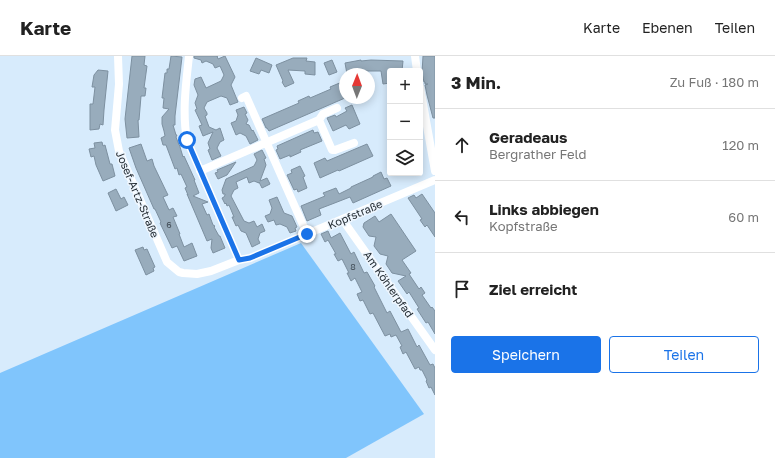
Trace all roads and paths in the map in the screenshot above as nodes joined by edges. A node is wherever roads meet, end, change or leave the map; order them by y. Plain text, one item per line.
1 (118, 56) edge
2 (189, 56) edge
3 (415, 56) edge
4 (417, 68) edge
5 (242, 98) dead end
6 (423, 104) edge
7 (337, 108) dead end
8 (319, 120) junction
9 (267, 142) junction
10 (354, 143) dead end
11 (200, 171) junction
12 (435, 171) edge
13 (435, 180) edge
14 (343, 219) junction
15 (307, 234) junction
16 (239, 260) junction
17 (183, 273) joint
18 (435, 350) edge

1 - 17 street, Josef-Artz-Straße
2 - 11 street
3 - 4 street
5 - 9 street
6 - 12 street
7 - 8 street
8 - 9 street
8 - 10 street
9 - 11 street
9 - 15 street
11 - 16 street
13 - 14 street, Kopfstraße
14 - 15 street, Kopfstraße
14 - 18 street, Am Köhlerpfad
15 - 16 street, Kopfstraße
16 - 17 street, Kopfstraße

